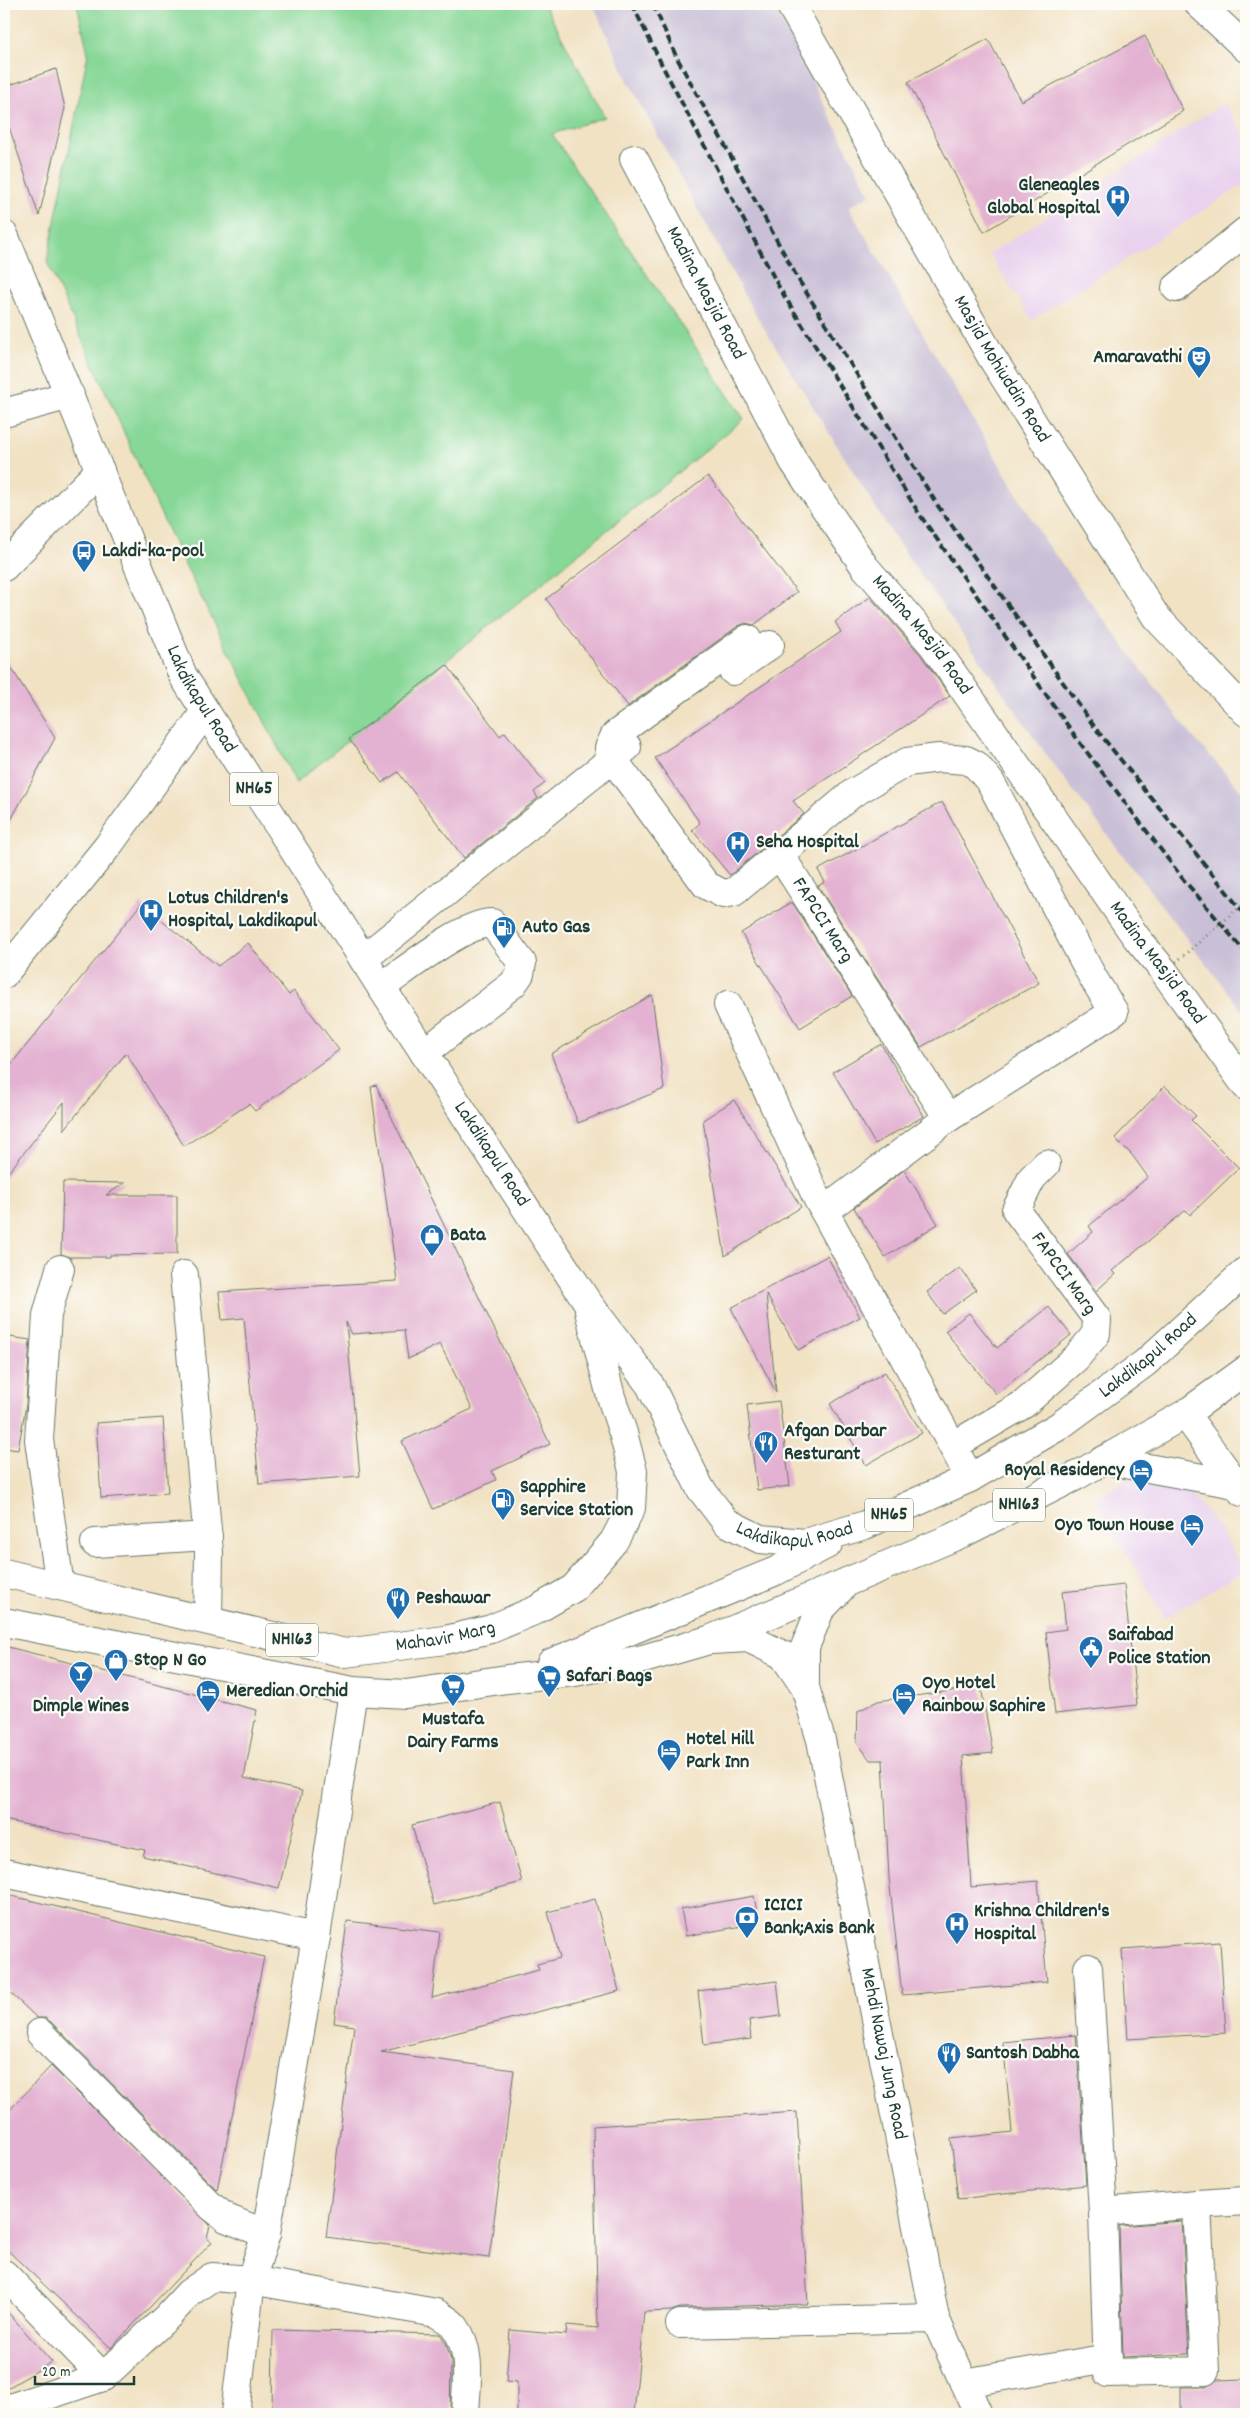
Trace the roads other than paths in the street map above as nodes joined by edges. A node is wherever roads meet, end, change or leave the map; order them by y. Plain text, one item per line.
1 (790, 4) edge
2 (1199, 4) edge
3 (1246, 48) edge
4 (634, 159) dead end
5 (1246, 231) edge
6 (4, 235) edge
7 (1176, 288) dead end
8 (70, 395) junction
9 (4, 413) edge
10 (100, 470) junction
11 (4, 567) edge
12 (759, 642) dead end
13 (205, 712) junction
14 (1246, 712) edge
15 (612, 758) junction
16 (780, 855) junction
17 (363, 959) junction
18 (4, 974) edge
19 (381, 987) junction
20 (728, 1005) dead end
21 (424, 1053) junction
22 (1246, 1086) edge
23 (948, 1118) junction
24 (1046, 1164) dead end
25 (824, 1210) junction
26 (60, 1269) dead end
27 (1246, 1271) edge
28 (184, 1275) dead end
29 (586, 1300) junction
30 (1246, 1370) edge
31 (1185, 1414) junction
32 (953, 1446) junction
33 (1104, 1460) junction
34 (970, 1478) junction
35 (1241, 1491) edge
36 (865, 1526) junction
37 (208, 1536) junction
38 (95, 1543) dead end
39 (4, 1573) edge
40 (847, 1582) junction
41 (60, 1586) junction
42 (208, 1620) junction
43 (4, 1622) edge
44 (709, 1640) junction
45 (507, 1679) junction
46 (805, 1687) junction
47 (353, 1691) junction
48 (4, 1873) edge
49 (316, 1938) junction
50 (1088, 1968) dead end
51 (40, 2033) dead end
52 (1246, 2201) edge
53 (1197, 2204) junction
54 (1103, 2212) junction
55 (266, 2234) junction
56 (4, 2274) edge
57 (251, 2280) junction
58 (935, 2318) junction
59 (680, 2324) dead end
60 (1108, 2358) junction
61 (102, 2377) junction
62 (964, 2383) junction
63 (4, 2410) edge
64 (235, 2414) edge
65 (465, 2414) edge
66 (978, 2414) edge

1 - 14 main road, Masjid Mohiuddin Road
2 - 3 main road
4 - 22 main road, Madina Masjid Road
5 - 7 main road
6 - 8 main road, Lakdikapul Road / NH65
8 - 9 main road
8 - 10 main road, Lakdikapul Road / NH65
10 - 11 main road
10 - 13 main road, Lakdikapul Road / NH65
12 - 15 main road
13 - 17 main road, Lakdikapul Road / NH65
13 - 18 main road
15 - 16 main road, FAPCCI Marg
15 - 17 main road
16 - 23 main road, FAPCCI Marg
16 - 23 main road
17 - 19 main road, Lakdikapul Road / NH65
19 - 21 main road, Lakdikapul Road / NH65
19 - 21 main road
20 - 25 main road
21 - 29 main road, Lakdikapul Road / NH65
23 - 25 main road
24 - 32 main road, FAPCCI Marg
25 - 32 main road
26 - 41 main road
27 - 34 main road, Lakdikapul Road / NH65
28 - 37 main road
29 - 36 main road, Lakdikapul Road / NH65
29 - 42 main road, Mahavir Marg / NH163
30 - 31 main road, NH163
31 - 33 main road, NH163
31 - 35 main road
32 - 34 main road
33 - 35 main road
33 - 40 main road, NH163
34 - 36 main road, Lakdikapul Road / NH65
36 - 45 main road, NH163
37 - 38 main road
37 - 42 main road
39 - 41 main road, Mahavir Marg / NH163
40 - 44 main road, NH163
40 - 46 main road
41 - 42 main road, Mahavir Marg / NH163
43 - 47 main road, NH163
44 - 45 main road, NH163
44 - 46 main road
45 - 47 main road, NH163
46 - 58 main road, Mehdi Nawaj Jung Road
47 - 49 main road
48 - 49 main road
49 - 55 main road
50 - 54 main road
51 - 55 main road
52 - 53 main road
53 - 54 main road
53 - 60 main road
54 - 60 main road
55 - 57 main road
56 - 61 main road
57 - 61 main road
57 - 64 main road
57 - 65 main road
58 - 59 main road
58 - 62 main road, Mehdi Nawaj Jung Road
60 - 62 main road
61 - 63 main road
62 - 66 main road, Mehdi Nawaj Jung Road

